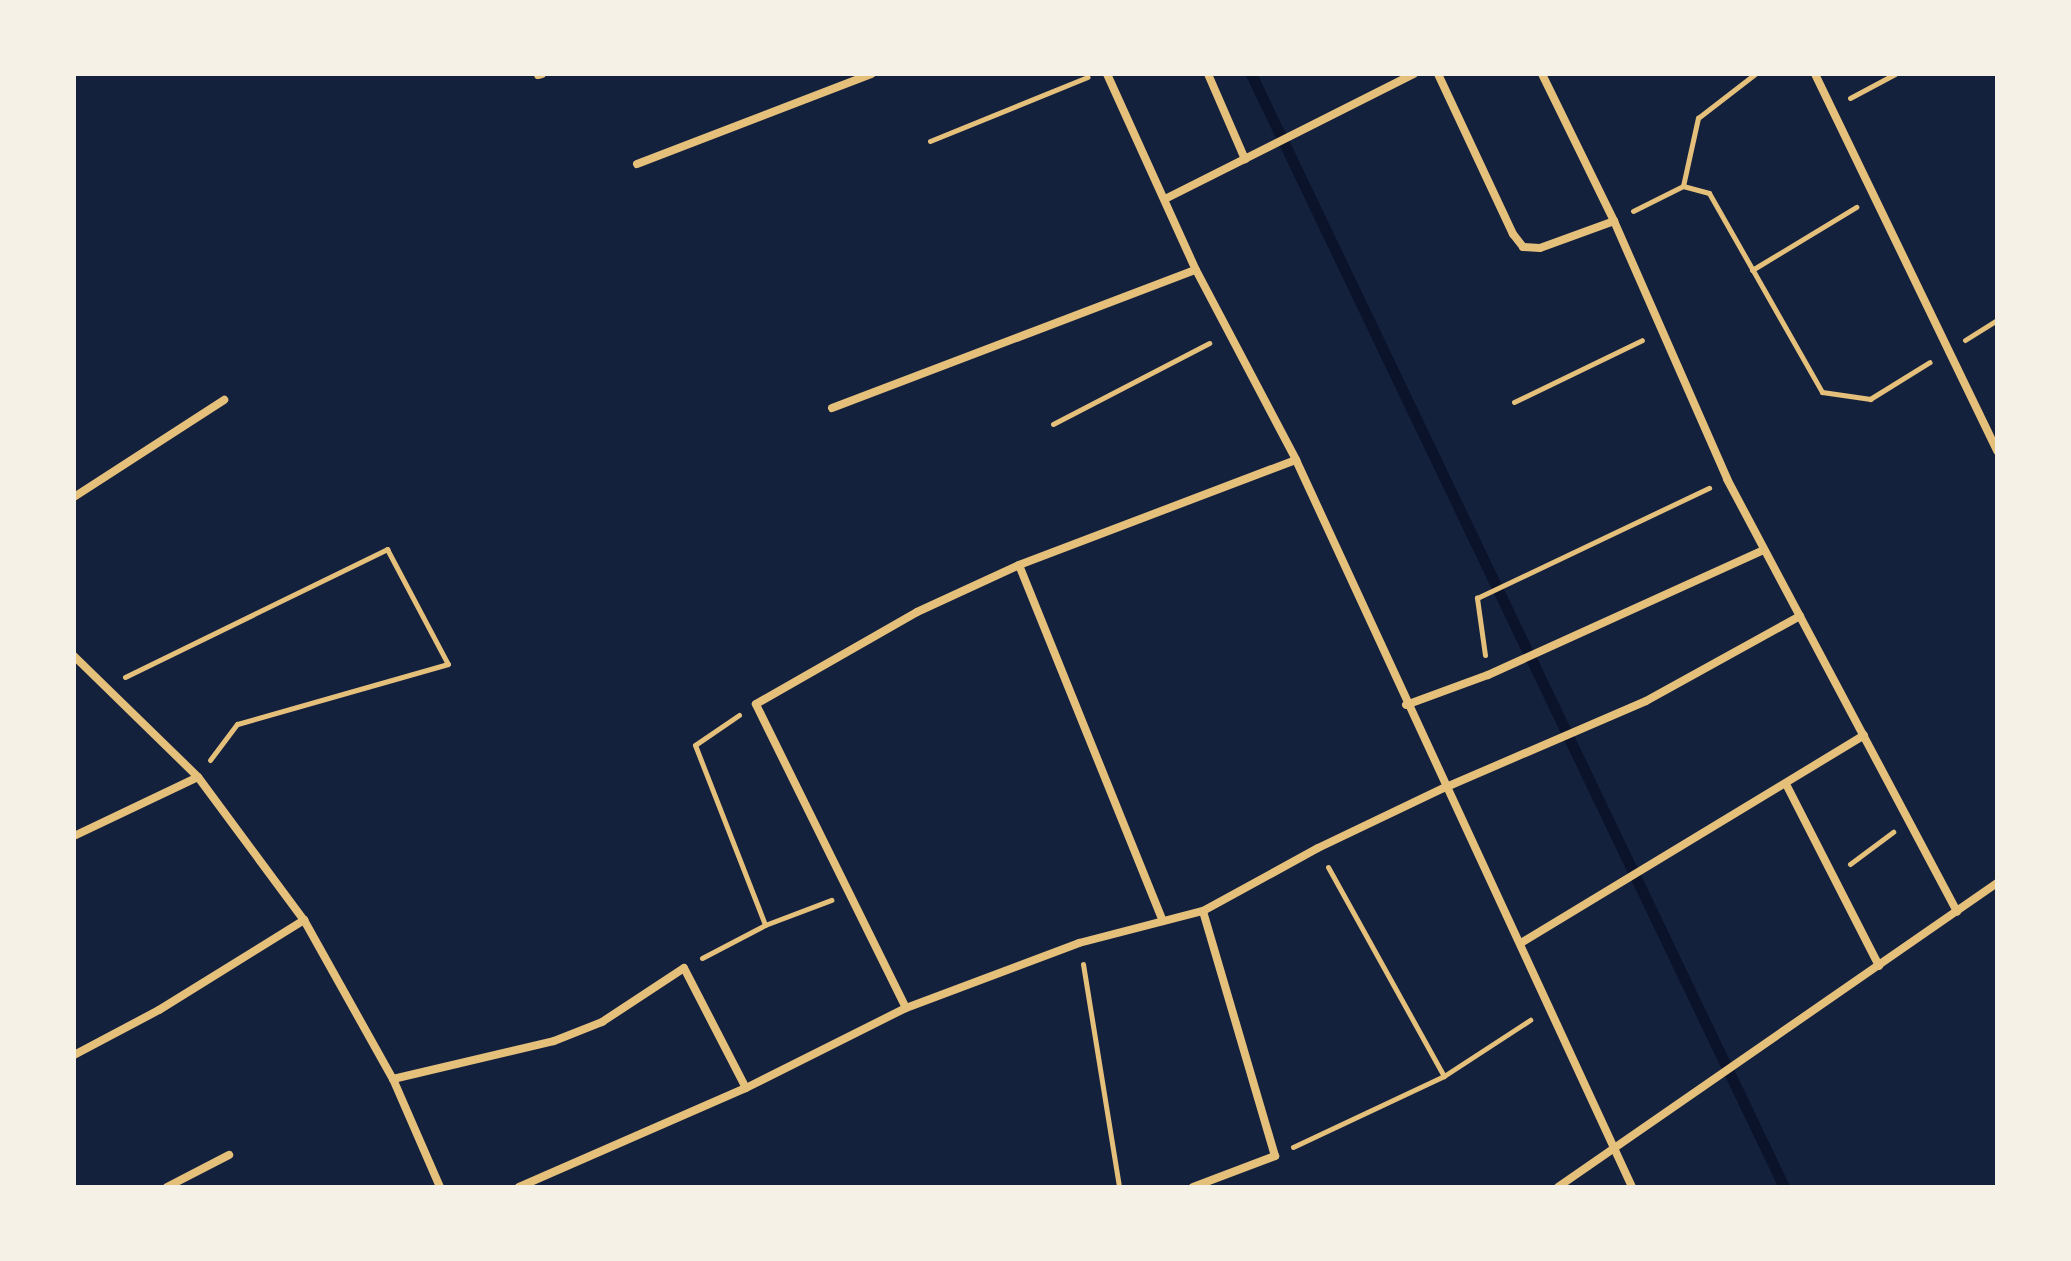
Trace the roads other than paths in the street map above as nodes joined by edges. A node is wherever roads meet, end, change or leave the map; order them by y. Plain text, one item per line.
1 (871, 74) edge
2 (1107, 74) edge
3 (1208, 74) edge
4 (1414, 74) edge
5 (1438, 74) edge
6 (1542, 74) edge
7 (1815, 74) edge
8 (1245, 159) junction
9 (637, 164) dead end
10 (1165, 199) junction
11 (1614, 221) junction
12 (1196, 270) junction
13 (224, 400) dead end
14 (832, 408) dead end
15 (1997, 451) edge
16 (1296, 460) junction
17 (74, 497) edge
18 (1764, 550) junction
19 (1019, 565) junction
20 (1800, 616) junction
21 (74, 656) edge
22 (1406, 705) junction
23 (1864, 735) junction
24 (198, 777) junction
25 (1787, 786) junction
26 (1444, 788) junction
27 (74, 836) edge
28 (1997, 883) edge
29 (1203, 911) junction
30 (1957, 912) junction
31 (304, 920) junction
32 (1163, 921) junction
33 (1521, 943) junction
34 (1879, 966) junction
35 (906, 1008) junction
36 (74, 1055) edge
37 (393, 1079) junction
38 (746, 1088) junction
39 (1613, 1145) junction
40 (229, 1155) dead end
41 (167, 1187) edge
42 (440, 1187) edge
43 (519, 1187) edge
44 (1193, 1187) edge
45 (1558, 1187) edge
46 (1632, 1187) edge

1 - 9 street
2 - 10 street
3 - 8 street
4 - 8 street
5 - 11 street
6 - 11 street
7 - 15 street
8 - 10 street
10 - 12 street
11 - 18 street
12 - 14 street
12 - 16 street
13 - 17 street
16 - 19 street
16 - 22 street
18 - 20 street
18 - 22 street
19 - 32 street
19 - 35 street
20 - 23 street
20 - 26 street
21 - 24 street
22 - 26 street
23 - 25 street
23 - 30 street
24 - 27 street
24 - 31 street
25 - 33 street
25 - 34 street
26 - 29 street
26 - 33 street
28 - 30 street
29 - 32 street
29 - 44 street
30 - 34 street
31 - 36 street
31 - 37 street
32 - 35 street
33 - 39 street
34 - 39 street
35 - 38 street
37 - 38 street
37 - 42 street
38 - 43 street
39 - 45 street
39 - 46 street
40 - 41 street

